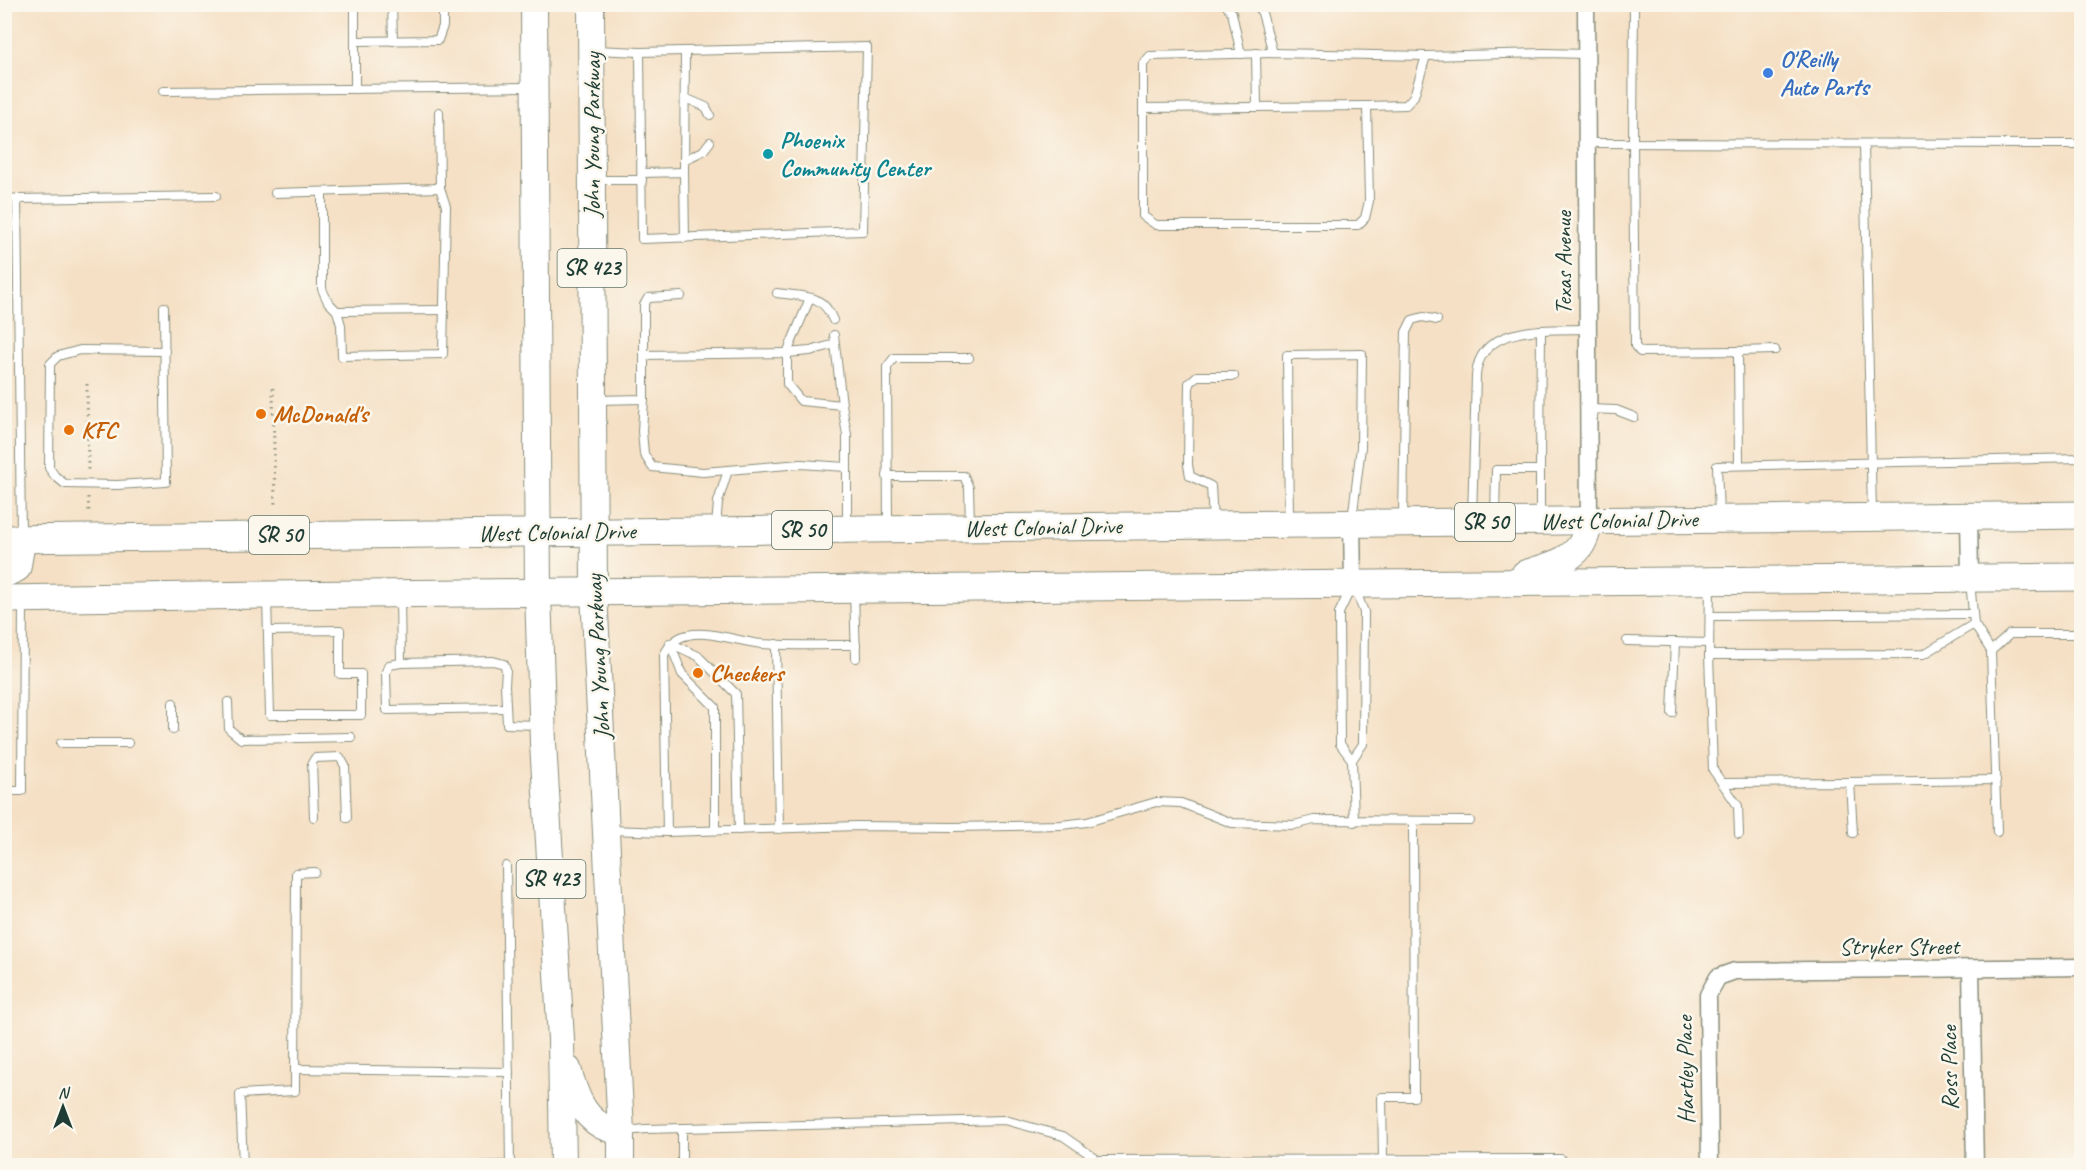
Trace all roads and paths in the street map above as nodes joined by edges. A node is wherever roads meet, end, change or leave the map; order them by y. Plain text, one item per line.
1 (355, 4) edge
2 (392, 4) edge
3 (443, 4) edge
4 (534, 4) edge
5 (591, 4) edge
6 (1225, 4) edge
7 (1257, 4) edge
8 (1586, 4) edge
9 (1634, 4) edge
10 (355, 41) junction
11 (393, 41) junction
12 (592, 50) junction
13 (640, 51) junction
14 (685, 51) junction
15 (1256, 53) junction
16 (1273, 53) junction
17 (1241, 54) junction
18 (1586, 54) junction
19 (1426, 56) junction
20 (535, 87) junction
21 (355, 89) junction
22 (163, 91) dead end
23 (684, 98) junction
24 (1367, 106) junction
25 (1257, 107) junction
26 (1143, 108) junction
27 (439, 112) dead end
28 (710, 115) dead end
29 (710, 142) dead end
30 (1587, 143) junction
31 (1633, 143) junction
32 (1864, 144) junction
33 (2082, 144) edge
34 (684, 160) junction
35 (684, 172) junction
36 (642, 177) junction
37 (591, 180) junction
38 (440, 189) junction
39 (322, 192) junction
40 (275, 193) dead end
41 (216, 196) dead end
42 (4, 197) edge
43 (16, 199) junction
44 (684, 238) junction
45 (777, 293) dead end
46 (681, 296) dead end
47 (810, 298) junction
48 (164, 307) dead end
49 (444, 310) junction
50 (337, 311) junction
51 (832, 320) dead end
52 (1437, 320) dead end
53 (1588, 329) junction
54 (1541, 330) junction
55 (1775, 350) dead end
56 (165, 351) junction
57 (1738, 351) junction
58 (787, 353) junction
59 (644, 355) junction
60 (969, 358) dead end
61 (1234, 376) dead end
62 (87, 384) dead end
63 (273, 388) dead end
64 (644, 399) junction
65 (592, 400) junction
66 (842, 405) junction
67 (1588, 409) junction
68 (1634, 417) dead end
69 (2082, 458) edge
70 (1870, 462) junction
71 (1739, 465) junction
72 (846, 467) junction
73 (728, 470) junction
74 (1540, 470) junction
75 (887, 476) junction
76 (88, 485) junction
77 (275, 508) dead end
78 (89, 511) dead end
79 (2082, 515) edge
80 (1969, 516) junction
81 (1872, 517) junction
82 (1719, 519) junction
83 (1540, 521) junction
84 (1588, 521) junction
85 (1484, 522) junction
86 (1403, 523) junction
87 (1289, 524) junction
88 (1352, 524) junction
89 (1213, 525) junction
90 (970, 528) junction
91 (888, 529) junction
92 (847, 530) junction
93 (716, 531) junction
94 (537, 532) junction
95 (593, 532) junction
96 (13, 539) edge
97 (4, 574) edge
98 (2082, 577) edge
99 (1970, 578) junction
100 (1710, 580) junction
101 (1504, 582) junction
102 (1353, 583) junction
103 (854, 589) junction
104 (594, 592) junction
105 (538, 593) junction
106 (400, 594) junction
107 (267, 595) junction
108 (14, 599) edge
109 (1973, 614) junction
110 (1711, 616) junction
111 (1974, 624) junction
112 (268, 631) junction
113 (2082, 634) edge
114 (1626, 641) dead end
115 (1675, 642) junction
116 (670, 643) junction
117 (1709, 643) junction
118 (776, 644) junction
119 (856, 645) junction
120 (1991, 651) junction
121 (1709, 655) junction
122 (856, 658) dead end
123 (401, 663) junction
124 (228, 702) dead end
125 (173, 703) dead end
126 (506, 708) junction
127 (1672, 713) dead end
128 (542, 725) junction
129 (173, 730) dead end
130 (351, 737) dead end
131 (61, 743) dead end
132 (128, 743) dead end
133 (1352, 760) junction
134 (1996, 780) junction
135 (1850, 782) junction
136 (1722, 783) junction
137 (4, 791) edge
138 (314, 817) dead end
139 (347, 818) dead end
140 (1413, 821) junction
141 (1470, 821) dead end
142 (1354, 822) junction
143 (779, 829) junction
144 (606, 830) junction
145 (715, 830) junction
146 (739, 830) junction
147 (667, 832) junction
148 (1997, 832) dead end
149 (1853, 833) dead end
150 (1739, 834) dead end
151 (506, 866) dead end
152 (315, 872) dead end
153 (2082, 967) edge
154 (1971, 970) junction
155 (1718, 977) joint
156 (561, 1039) junction
157 (295, 1069) junction
158 (509, 1072) junction
159 (682, 1128) junction
160 (621, 1132) junction
161 (1383, 1159) junction
162 (1561, 1159) dead end
163 (1098, 1163) edge
164 (243, 1166) edge
165 (470, 1166) edge
166 (563, 1166) edge
167 (621, 1166) edge
168 (682, 1166) edge
169 (1710, 1166) edge
170 (1975, 1166) edge

1 - 10 lane
2 - 11 lane
3 - 11 lane
4 - 20 main road, SR 423
5 - 12 main road, John Young Parkway / SR 423
6 - 17 lane
7 - 16 lane
8 - 18 street, Texas Avenue
9 - 31 lane
10 - 11 lane
10 - 21 lane
12 - 13 lane
12 - 37 main road, John Young Parkway / SR 423
13 - 14 lane
13 - 36 lane
14 - 23 lane
14 - 44 lane
15 - 16 lane
15 - 17 lane
15 - 25 lane
16 - 19 lane
17 - 26 lane
18 - 19 lane
18 - 30 street, Texas Avenue
19 - 24 lane
20 - 21 lane
20 - 94 main road, SR 423
21 - 22 lane
23 - 28 lane
23 - 34 lane
24 - 25 lane
24 - 26 lane
25 - 26 lane
27 - 38 lane
29 - 34 lane
30 - 31 lane
30 - 53 street, Texas Avenue
31 - 32 lane
31 - 57 lane
32 - 33 lane
32 - 70 lane
34 - 35 lane
35 - 36 lane
35 - 44 lane
36 - 37 lane
36 - 44 lane
37 - 65 main road, John Young Parkway / SR 423
38 - 39 lane
38 - 49 lane
39 - 40 lane
39 - 50 lane
41 - 43 lane
42 - 43 lane
43 - 96 lane
45 - 47 lane
46 - 59 lane
47 - 51 lane
47 - 58 lane
48 - 56 lane
49 - 50 lane
49 - 50 lane
52 - 86 lane
53 - 54 lane
53 - 67 street, Texas Avenue
54 - 74 lane
54 - 85 lane
55 - 57 lane
56 - 76 lane
56 - 76 lane
57 - 71 lane
58 - 59 lane
58 - 66 lane
58 - 66 lane
59 - 64 lane
60 - 75 lane
61 - 89 lane
62 - 76 path
63 - 77 path
64 - 65 lane
64 - 73 lane
65 - 95 main road, John Young Parkway / SR 423
66 - 72 lane
67 - 68 lane
67 - 84 street, Texas Avenue
69 - 70 lane
70 - 71 lane
70 - 81 lane
71 - 82 lane
72 - 73 lane
72 - 92 lane
73 - 93 lane
74 - 83 lane
74 - 85 lane
75 - 90 lane
75 - 91 lane
76 - 78 path
79 - 80 highway, West Colonial Drive / SR 50
80 - 81 highway, West Colonial Drive / SR 50
80 - 99 street
81 - 82 highway, West Colonial Drive / SR 50
82 - 84 highway, West Colonial Drive / SR 50
83 - 84 highway, West Colonial Drive / SR 50
83 - 85 highway, West Colonial Drive / SR 50
84 - 101 highway
85 - 86 highway, West Colonial Drive / SR 50
86 - 88 highway, West Colonial Drive / SR 50
87 - 88 highway, West Colonial Drive / SR 50
87 - 88 lane
87 - 89 highway, West Colonial Drive / SR 50
88 - 102 street
89 - 90 highway, West Colonial Drive / SR 50
90 - 91 highway, West Colonial Drive / SR 50
91 - 92 highway, West Colonial Drive / SR 50
92 - 93 highway, West Colonial Drive / SR 50
93 - 95 highway, West Colonial Drive / SR 50
94 - 95 highway, West Colonial Drive / SR 50
94 - 96 highway, West Colonial Drive / SR 50
94 - 105 main road, SR 423
95 - 104 main road, John Young Parkway / SR 423
96 - 97 highway
98 - 99 highway
99 - 100 highway
99 - 109 lane
100 - 101 highway
100 - 110 lane
101 - 102 highway
102 - 103 highway
102 - 133 lane
102 - 133 lane
103 - 104 highway
103 - 119 lane
104 - 105 highway
104 - 144 main road, John Young Parkway / SR 423
105 - 106 highway
105 - 128 main road, SR 423
106 - 107 highway
106 - 123 lane
107 - 108 highway
107 - 112 lane
108 - 137 lane
109 - 110 lane
109 - 111 lane
110 - 117 lane
111 - 120 lane
111 - 121 lane
112 - 112 lane
113 - 120 lane
114 - 115 lane
115 - 117 lane
115 - 127 lane
116 - 118 lane
116 - 145 lane
116 - 146 lane
116 - 147 lane
117 - 121 lane
118 - 119 lane
118 - 143 lane
119 - 122 lane
120 - 134 lane
121 - 136 lane
123 - 126 lane
123 - 126 lane
124 - 130 lane
125 - 129 lane
126 - 128 lane
128 - 156 main road, SR 423
131 - 132 lane
133 - 142 lane
134 - 135 lane
134 - 148 lane
135 - 136 lane
135 - 149 lane
136 - 150 lane
138 - 139 lane
140 - 141 lane
140 - 142 lane
140 - 161 lane
142 - 143 lane
143 - 146 lane
144 - 147 lane
144 - 160 main road, John Young Parkway / SR 423
145 - 146 lane
145 - 147 lane
151 - 158 lane
152 - 157 lane
153 - 154 street, Stryker Street
154 - 155 street, Stryker Street
154 - 170 street, Ross Place
155 - 169 street, Hartley Place
156 - 160 main road
156 - 166 main road, SR 423
157 - 158 lane
157 - 164 lane
158 - 165 lane
159 - 160 lane
159 - 163 lane
159 - 168 lane
160 - 167 main road, John Young Parkway / SR 423
161 - 162 lane
161 - 163 lane

